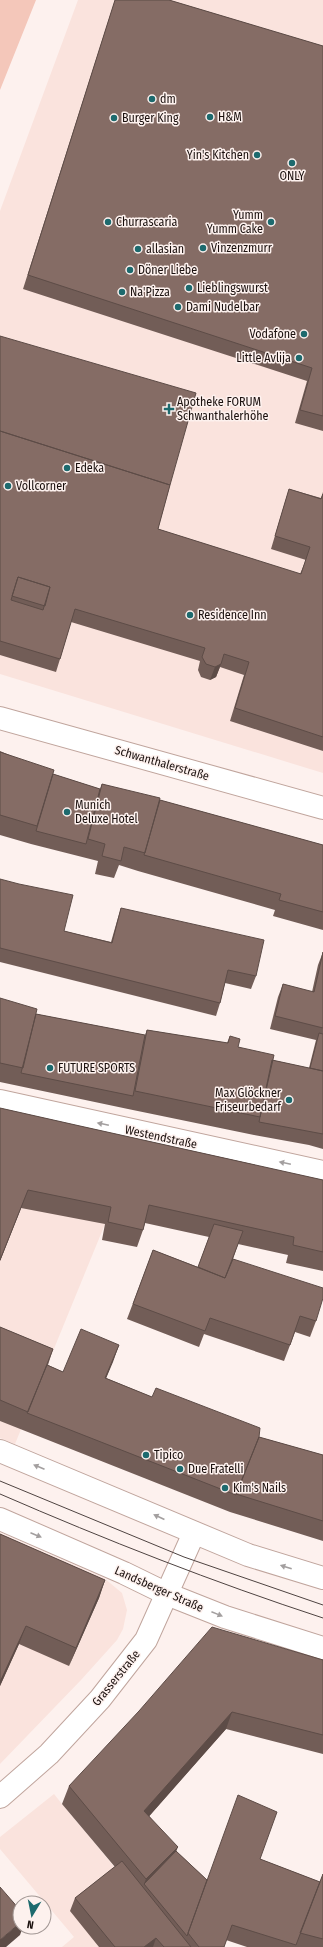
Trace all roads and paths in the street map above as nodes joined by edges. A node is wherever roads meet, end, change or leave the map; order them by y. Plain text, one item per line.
1 (0, 718) edge
2 (323, 808) edge
3 (0, 1101) edge
4 (323, 1172) edge
5 (0, 1451) edge
6 (0, 1519) edge
7 (194, 1533) junction
8 (323, 1578) edge
9 (167, 1594) junction
10 (323, 1648) edge
11 (0, 1797) edge

1 - 2 street, Schwanthalerstraße
4 -> 3 street, Westendstraße
7 -> 5 street
6 -> 9 street, Landsberger Straße
8 -> 7 street
7 - 9 street, Grasserstraße
9 -> 10 street, Landsberger Straße
9 - 11 street, Grasserstraße

